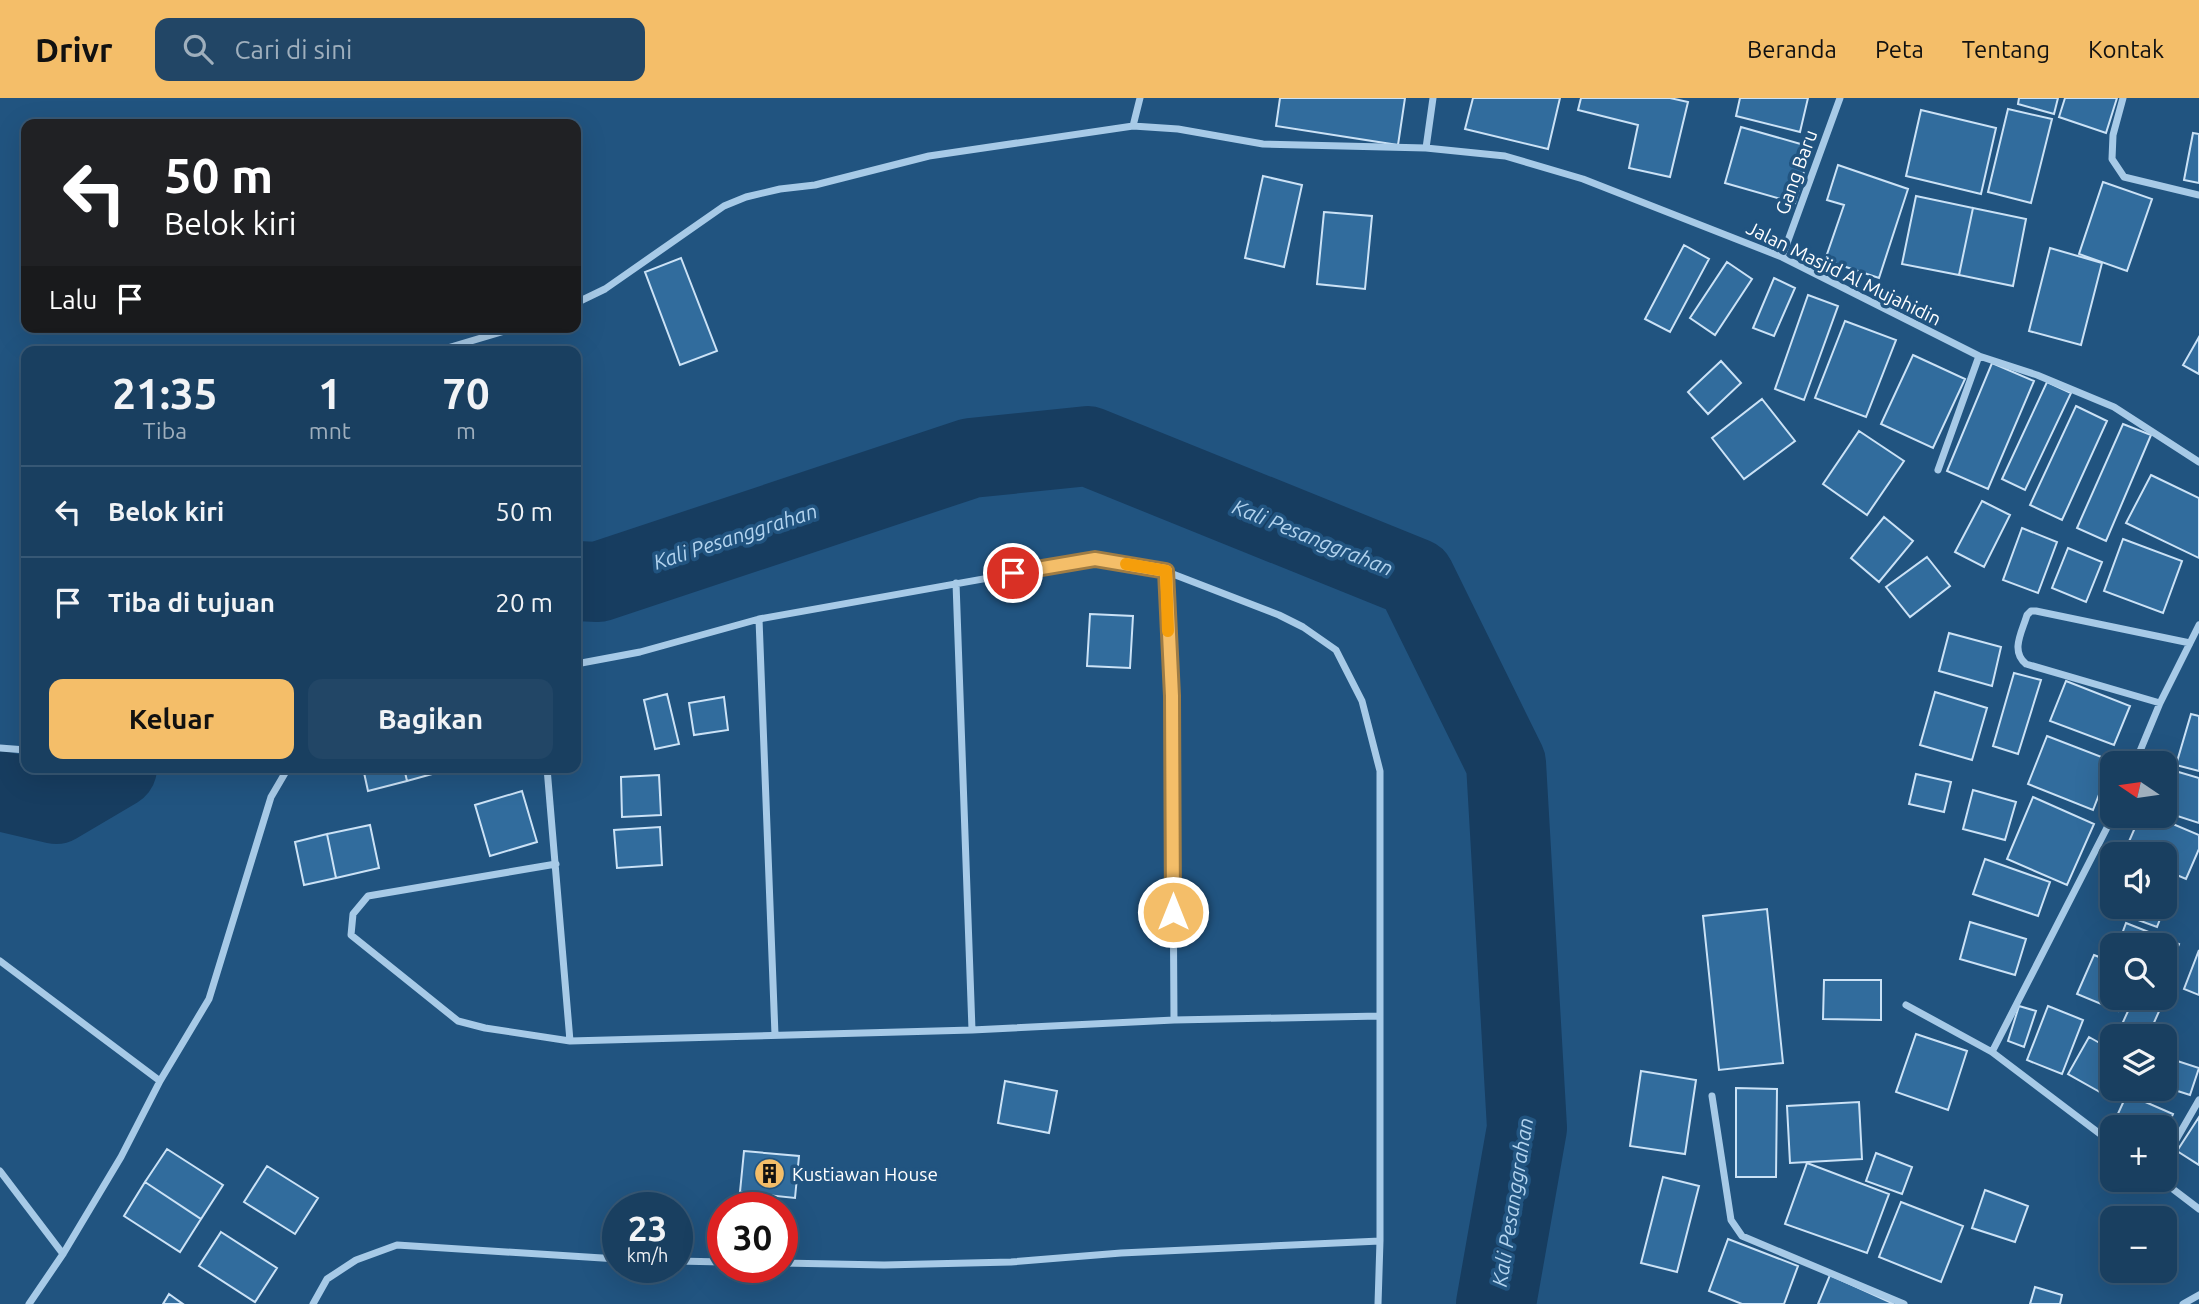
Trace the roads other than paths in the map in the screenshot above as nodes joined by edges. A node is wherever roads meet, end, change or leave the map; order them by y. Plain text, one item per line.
1 (1140, 98) edge
2 (1433, 98) edge
3 (1840, 98) edge
4 (2123, 98) edge
5 (1133, 126) junction
6 (1426, 148) junction
7 (2199, 195) edge
8 (1782, 257) junction
9 (581, 301) edge
10 (498, 333) edge
11 (454, 346) edge
12 (1979, 356) junction
13 (2199, 462) edge
14 (1938, 470) dead end
15 (1166, 571) junction
16 (957, 583) junction
17 (759, 619) junction
18 (2199, 625) edge
19 (2190, 643) junction
20 (581, 663) edge
21 (2160, 703) junction
22 (0, 748) edge
23 (21, 750) edge
24 (2140, 751) edge
25 (285, 773) edge
26 (547, 773) edge
27 (2107, 828) edge
28 (556, 864) junction
29 (0, 961) edge
30 (1906, 1005) dead end
31 (1380, 1016) junction
32 (1174, 1020) junction
33 (972, 1030) junction
34 (775, 1035) junction
35 (570, 1041) junction
36 (1992, 1052) junction
37 (160, 1082) junction
38 (1712, 1096) dead end
39 (2199, 1100) edge
40 (2100, 1134) edge
41 (2177, 1138) edge
42 (0, 1171) edge
43 (2177, 1192) edge
44 (2199, 1209) edge
45 (1380, 1241) junction
46 (63, 1254) junction
47 (602, 1258) edge
48 (798, 1263) edge
49 (2199, 1295) edge
50 (29, 1304) edge
51 (313, 1304) edge
52 (1378, 1304) edge
53 (1904, 1304) edge
54 (2183, 1304) edge

1 - 5 street
2 - 6 street
3 - 8 street, Gang Baru
4 - 7 street
5 - 6 street, Jalan Masjid Al Mujahidin
5 - 9 street, Jalan Masjid Al Mujahidin
6 - 8 street, Jalan Masjid Al Mujahidin
8 - 12 street, Jalan Masjid Al Mujahidin
10 - 11 street
12 - 13 street, Jalan Masjid Al Mujahidin
12 - 14 street
15 - 16 street
15 - 31 street
15 - 32 street
16 - 17 street
16 - 33 street
17 - 20 street
17 - 34 street
18 - 19 street
19 - 21 street
19 - 21 street
21 - 24 street
22 - 23 street
25 - 37 street
26 - 28 street
27 - 36 street
28 - 35 street
28 - 35 street
29 - 37 street
30 - 36 street
31 - 32 street
31 - 45 street
32 - 33 street
33 - 34 street
34 - 35 street
36 - 40 street
37 - 46 street
38 - 53 street
39 - 41 street
42 - 46 street
43 - 44 street
45 - 48 street
45 - 52 street
46 - 50 street
47 - 51 street
49 - 54 street

